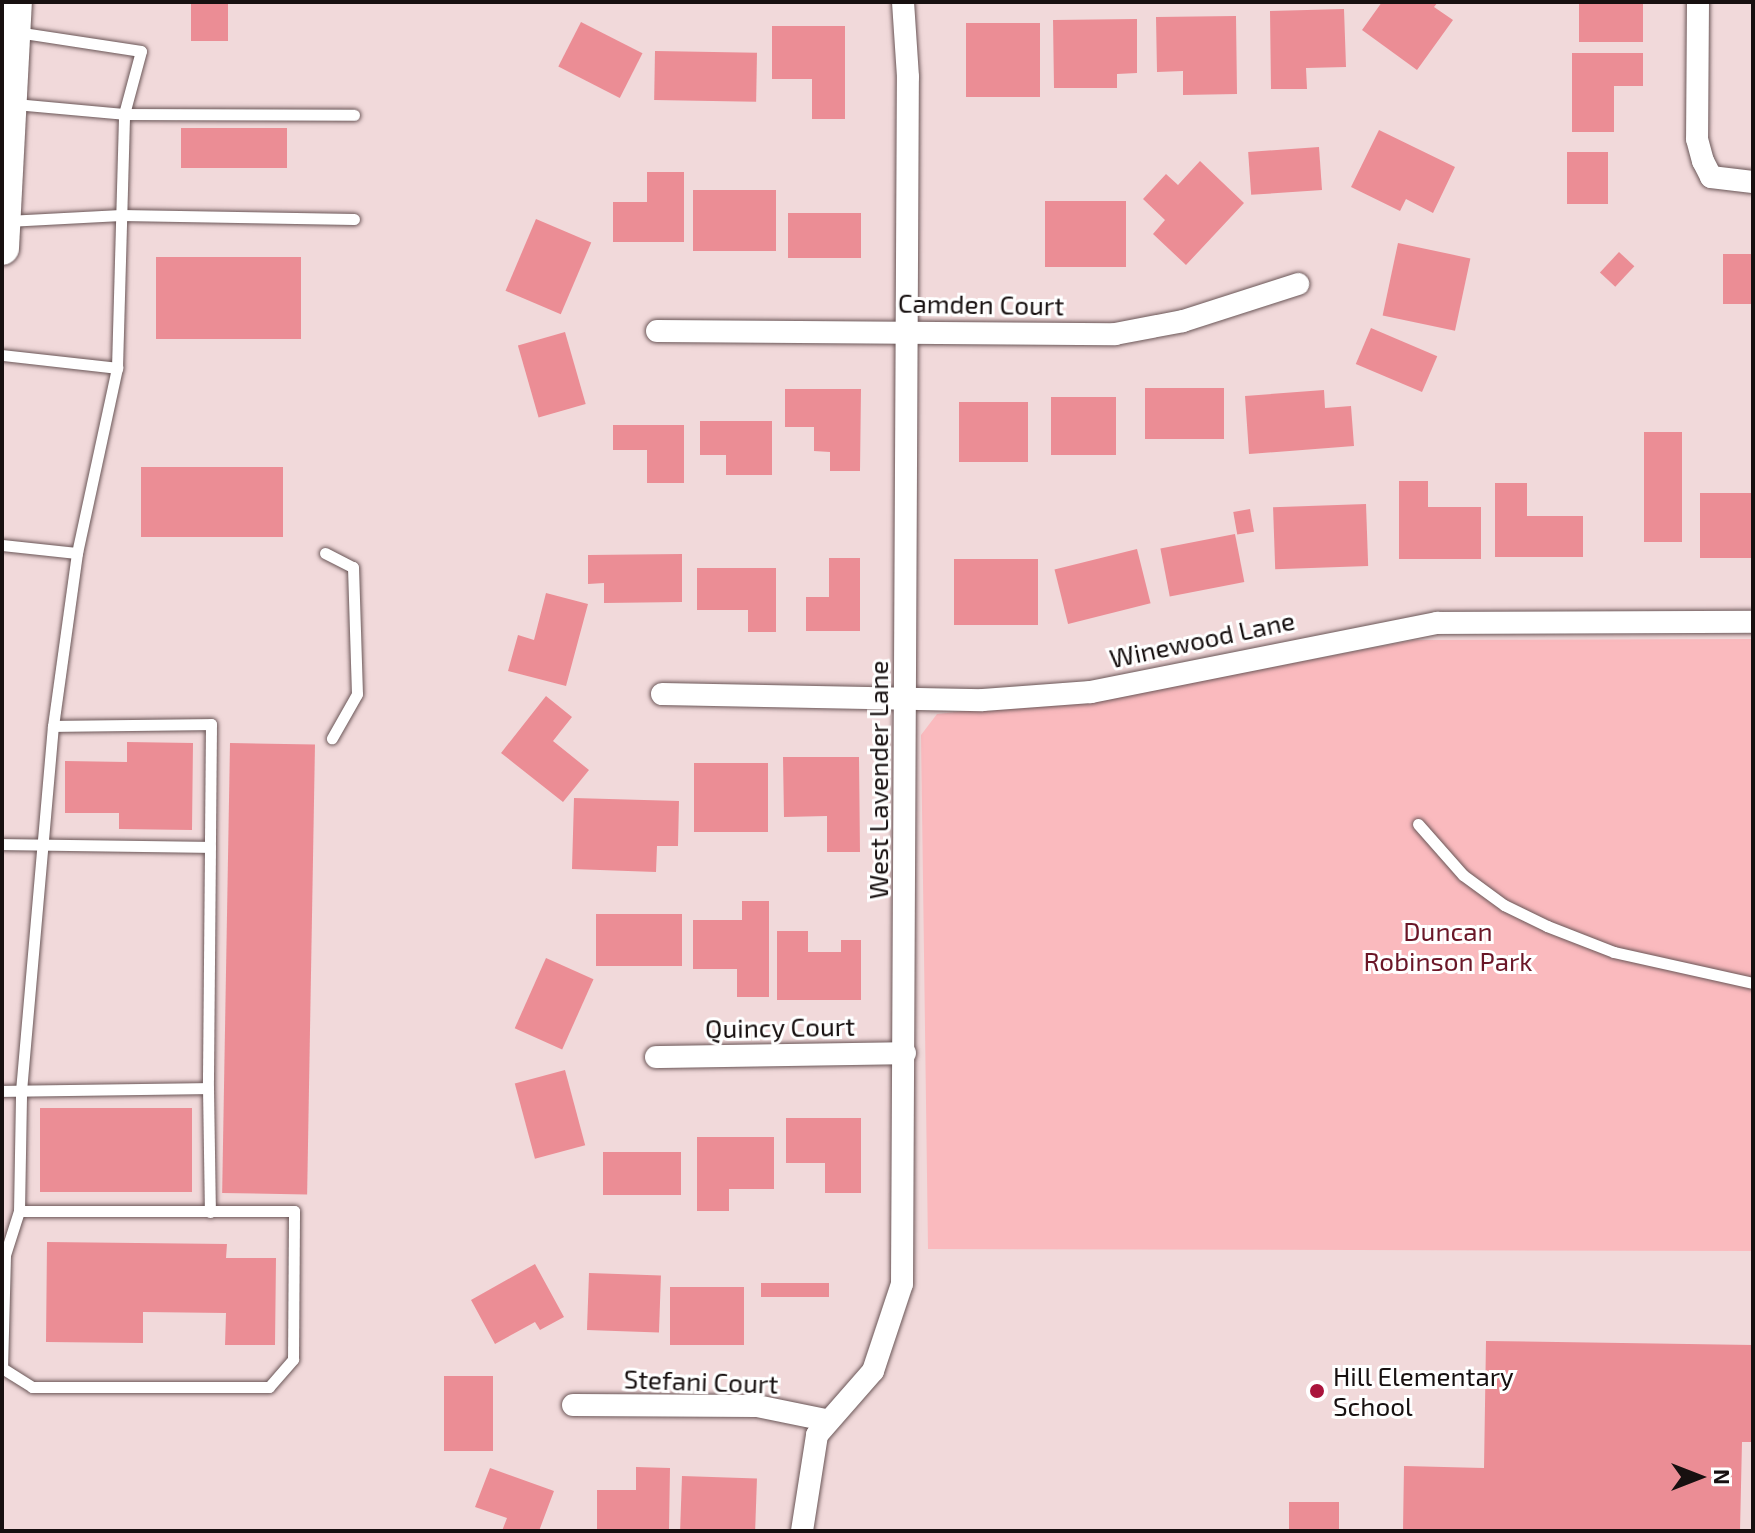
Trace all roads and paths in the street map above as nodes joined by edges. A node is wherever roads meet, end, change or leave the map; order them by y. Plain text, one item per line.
1 (903, 2) edge
2 (1698, 2) edge
3 (15, 17) edge
4 (10, 103) junction
5 (124, 114) junction
6 (354, 115) dead end
7 (1753, 182) edge
8 (121, 215) junction
9 (354, 219) dead end
10 (3, 230) edge
11 (1298, 284) dead end
12 (657, 331) dead end
13 (905, 331) junction
14 (2, 355) edge
15 (117, 368) junction
16 (2, 545) edge
17 (77, 553) junction
18 (325, 553) dead end
19 (1753, 622) edge
20 (662, 694) dead end
21 (907, 698) junction
22 (53, 726) junction
23 (332, 738) dead end
24 (1418, 824) dead end
25 (2, 844) edge
26 (43, 845) junction
27 (210, 847) junction
28 (1753, 983) edge
29 (905, 1053) junction
30 (656, 1057) dead end
31 (208, 1088) junction
32 (2, 1091) edge
33 (21, 1091) junction
34 (19, 1211) junction
35 (210, 1212) junction
36 (4, 1282) edge
37 (2, 1368) edge
38 (573, 1405) dead end
39 (826, 1420) junction
40 (802, 1531) edge

1 - 13 street, West Lavender Lane
2 - 7 street
3 - 4 main road
3 - 5 lane
4 - 5 lane
4 - 10 main road
5 - 6 lane
5 - 8 lane
8 - 9 lane
8 - 10 lane
8 - 15 lane
11 - 13 street, Camden Court
12 - 13 street, Camden Court
13 - 21 street, West Lavender Lane
14 - 15 lane
15 - 17 lane
16 - 17 lane
17 - 22 lane
18 - 23 lane
19 - 21 street, Winewood Lane
20 - 21 street, Winewood Lane
21 - 29 street, West Lavender Lane
22 - 26 lane
22 - 27 lane
24 - 28 lane
25 - 26 lane
26 - 27 lane
26 - 33 lane
27 - 31 lane
29 - 30 street, Quincy Court
29 - 39 street, West Lavender Lane
31 - 33 lane
31 - 35 lane
32 - 33 lane
33 - 34 lane
34 - 35 lane
34 - 36 lane
35 - 37 lane
36 - 37 lane
38 - 39 street, Stefani Court
39 - 40 street, West Lavender Lane

